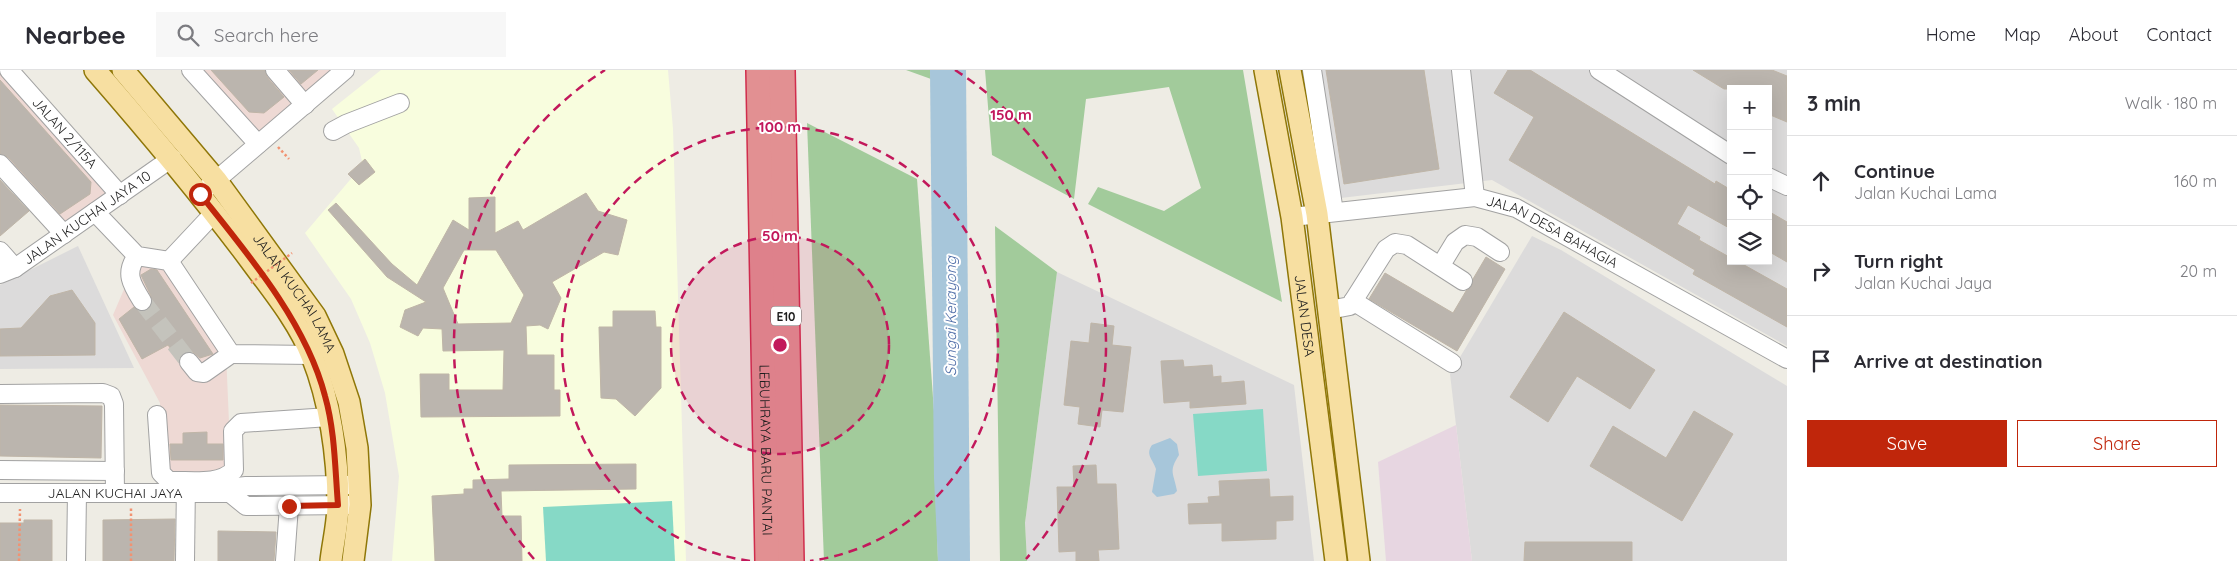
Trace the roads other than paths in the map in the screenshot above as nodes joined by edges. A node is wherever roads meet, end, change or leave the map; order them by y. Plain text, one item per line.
1 (9, 70) edge
2 (95, 70) edge
3 (123, 70) edge
4 (191, 70) edge
5 (275, 70) edge
6 (346, 70) edge
7 (759, 70) edge
8 (782, 70) edge
9 (1265, 70) edge
10 (1290, 70) edge
11 (1312, 70) edge
12 (1461, 70) edge
13 (1599, 70) edge
14 (400, 103) dead end
15 (305, 105) junction
16 (333, 131) dead end
17 (258, 144) junction
18 (1727, 152) edge
19 (172, 158) junction
20 (0, 164) edge
21 (1772, 179) edge
22 (216, 180) junction
23 (1787, 186) edge
24 (200, 194) junction
25 (120, 195) junction
26 (1475, 197) junction
27 (95, 212) junction
28 (215, 212) junction
29 (1325, 213) junction
30 (1292, 217) junction
31 (64, 234) junction
32 (0, 251) edge
33 (1500, 252) dead end
34 (137, 256) junction
35 (169, 261) junction
36 (1441, 265) junction
37 (8, 271) edge
38 (1463, 280) dead end
39 (142, 301) tunnel mouth
40 (1353, 301) junction
41 (1329, 310) junction
42 (231, 354) junction
43 (312, 355) junction
44 (1787, 359) edge
45 (189, 362) tunnel mouth
46 (1452, 363) dead end
47 (0, 394) edge
48 (157, 415) dead end
49 (329, 417) junction
50 (0, 470) edge
51 (115, 471) junction
52 (186, 487) junction
53 (0, 493) edge
54 (77, 493) junction
55 (123, 493) junction
56 (230, 494) junction
57 (337, 495) junction
58 (360, 495) junction
59 (289, 506) junction
60 (76, 561) edge
61 (185, 561) edge
62 (285, 561) edge
63 (331, 561) edge
64 (353, 561) edge
65 (768, 561) edge
66 (791, 561) edge
67 (1336, 561) edge
68 (1359, 561) edge

1 - 25 street, JALAN 2/115A
2 - 19 main road, JALAN KUCHAI LAMA
3 - 22 main road, JALAN KUCHAI LAMA
4 - 17 street
5 - 15 street
6 - 15 street
7 - 65 highway, LEBUHRAYA BARU PANTAI / E10
8 - 66 highway, LEBUHRAYA BARU PANTAI / E10
9 - 30 main road, JALAN DESA
10 - 29 main road, JALAN DESA
11 - 29 street, JALAN DESA
12 - 26 street
13 - 18 street
14 - 16 street
15 - 17 street
17 - 22 street
19 - 24 main road, JALAN KUCHAI LAMA
19 - 25 street, JALAN KUCHAI JAYA 10
20 - 31 street
21 - 23 street
22 - 24 street
22 - 58 main road, JALAN KUCHAI LAMA
24 - 28 main road, JALAN KUCHAI LAMA
25 - 27 street, JALAN KUCHAI JAYA 10
26 - 29 street, JALAN DESA BAHAGIA
26 - 44 street, JALAN DESA BAHAGIA
27 - 31 street, JALAN KUCHAI JAYA 10
27 - 34 street
28 - 35 street
28 - 43 main road, JALAN KUCHAI LAMA
29 - 30 street, JALAN DESA BAHAGIA
29 - 41 main road, JALAN DESA
30 - 67 main road, JALAN DESA
31 - 37 street, JALAN KUCHAI JAYA 10
32 - 37 street
33 - 36 street
34 - 35 street
34 - 39 street
35 - 42 street
36 - 38 street
36 - 40 street
40 - 41 street
40 - 46 street
41 - 68 main road, JALAN DESA
42 - 43 street
42 - 45 street
43 - 49 main road, JALAN KUCHAI LAMA
47 - 51 street
48 - 52 street
49 - 52 street
49 - 57 main road, JALAN KUCHAI LAMA
50 - 51 street, JALAN KUCHAI JAYA
51 - 55 street
52 - 55 street, JALAN KUCHAI JAYA
52 - 56 street, JALAN KUCHAI JAYA
52 - 61 street
53 - 54 street, JALAN KUCHAI JAYA
54 - 55 street, JALAN KUCHAI JAYA
54 - 60 street
56 - 57 street, JALAN KUCHAI JAYA
56 - 59 street, JALAN KUCHAI JAYA
57 - 58 street
57 - 59 street, JALAN KUCHAI JAYA
57 - 63 main road, JALAN KUCHAI LAMA
58 - 64 main road, JALAN KUCHAI LAMA
59 - 62 street

